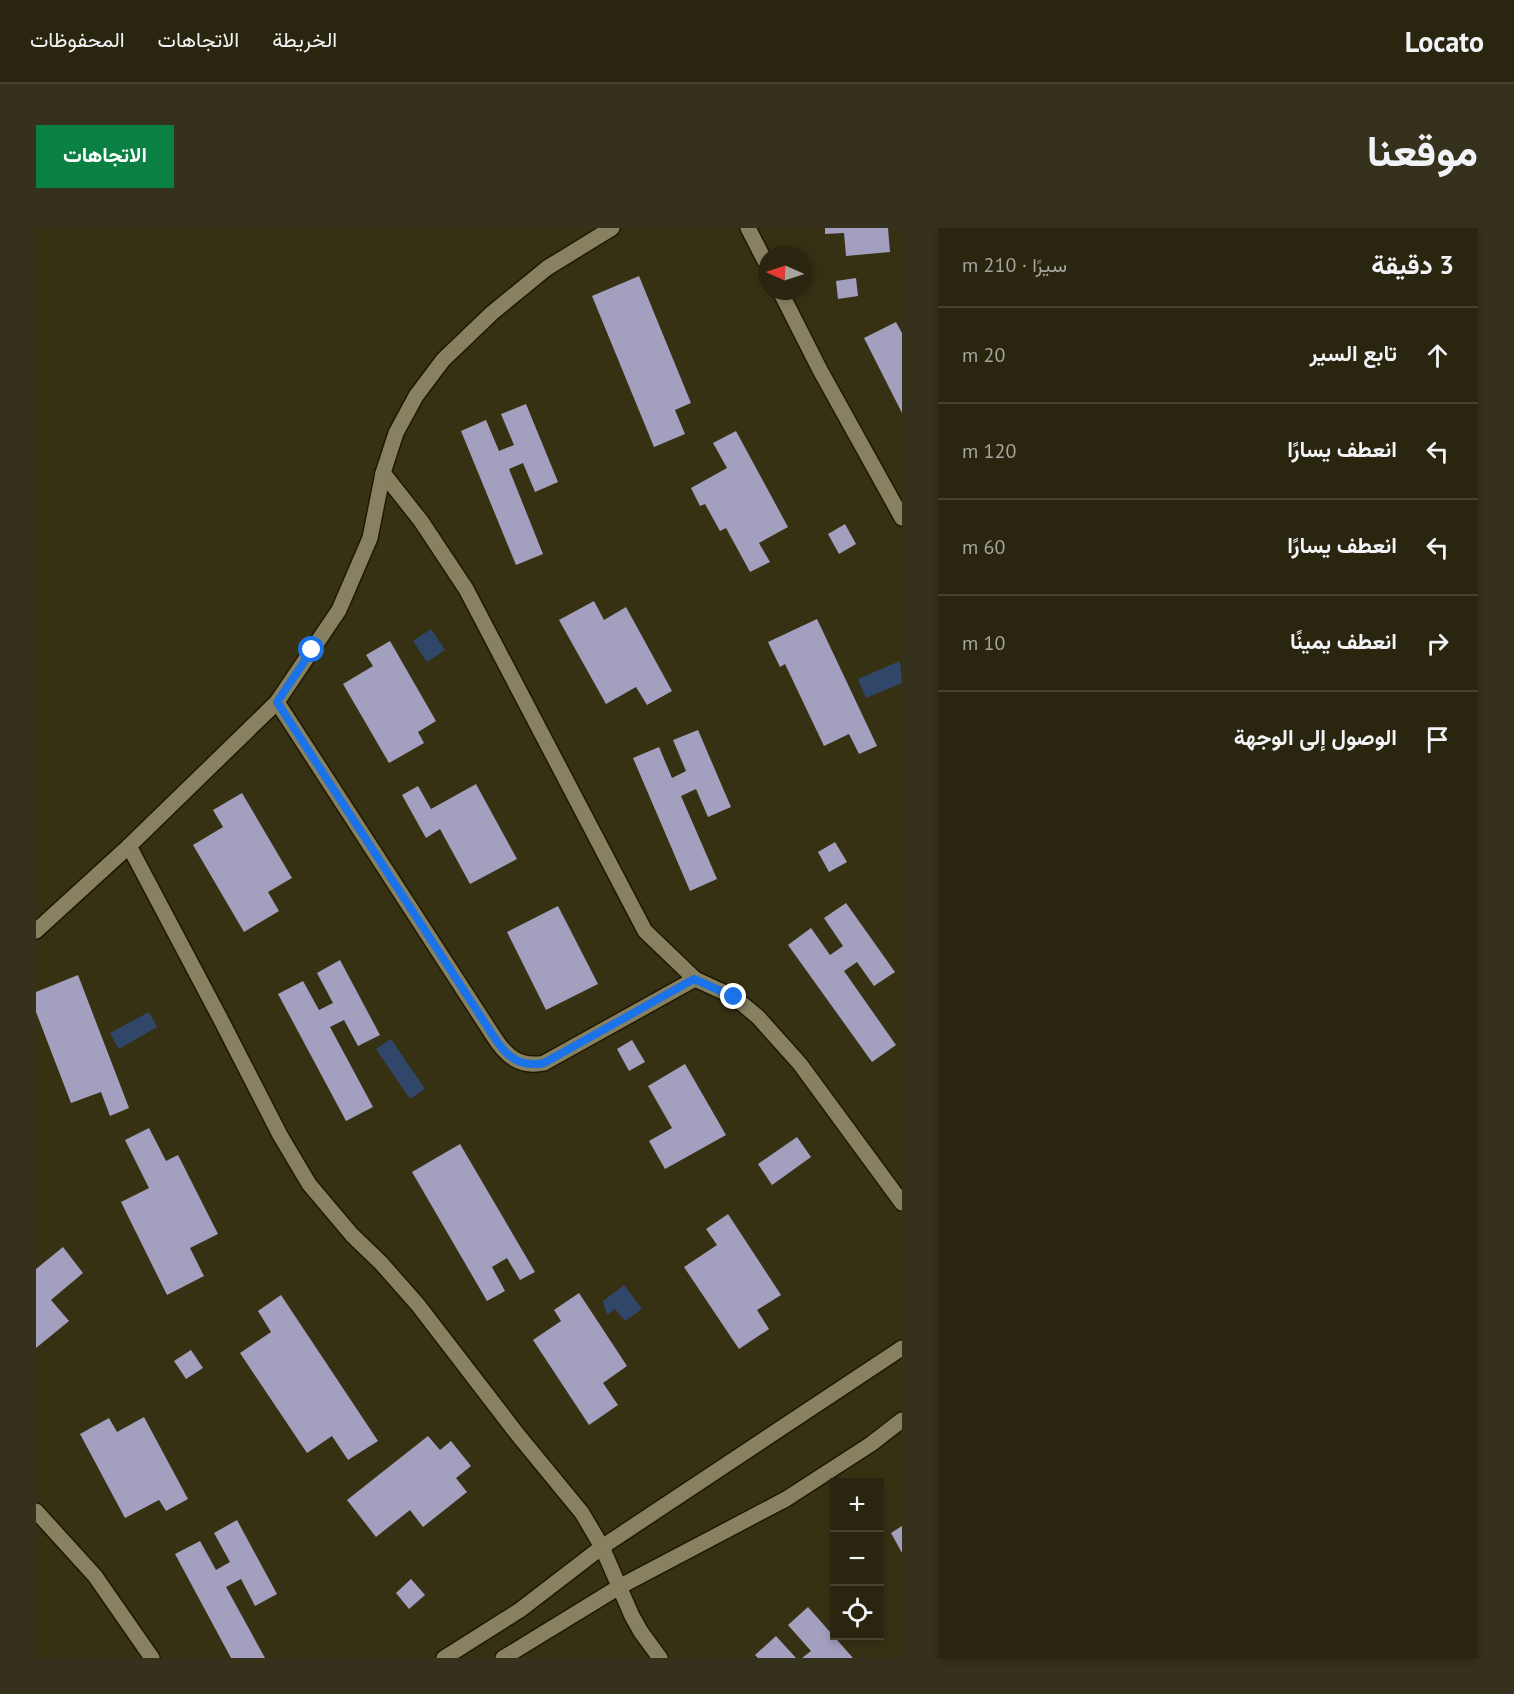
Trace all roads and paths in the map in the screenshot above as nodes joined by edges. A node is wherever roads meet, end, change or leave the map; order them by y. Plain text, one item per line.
1 (612, 228) edge
2 (748, 228) edge
3 (758, 247) edge
4 (785, 300) edge
5 (383, 473) junction
6 (902, 518) edge
7 (277, 702) junction
8 (129, 846) junction
9 (36, 931) edge
10 (694, 979) junction
11 (902, 1203) edge
12 (902, 1348) edge
13 (902, 1420) edge
14 (36, 1511) edge
15 (602, 1547) junction
16 (619, 1587) junction
17 (152, 1658) edge
18 (444, 1658) edge
19 (503, 1658) edge
20 (660, 1658) edge

1 - 5 street
2 - 3 street
4 - 6 street
5 - 7 street
5 - 10 street
7 - 8 street
7 - 10 street
8 - 9 street
8 - 15 street
10 - 11 street
12 - 15 street
13 - 16 street
14 - 17 street
15 - 16 street
15 - 18 street
16 - 19 street
16 - 20 street

